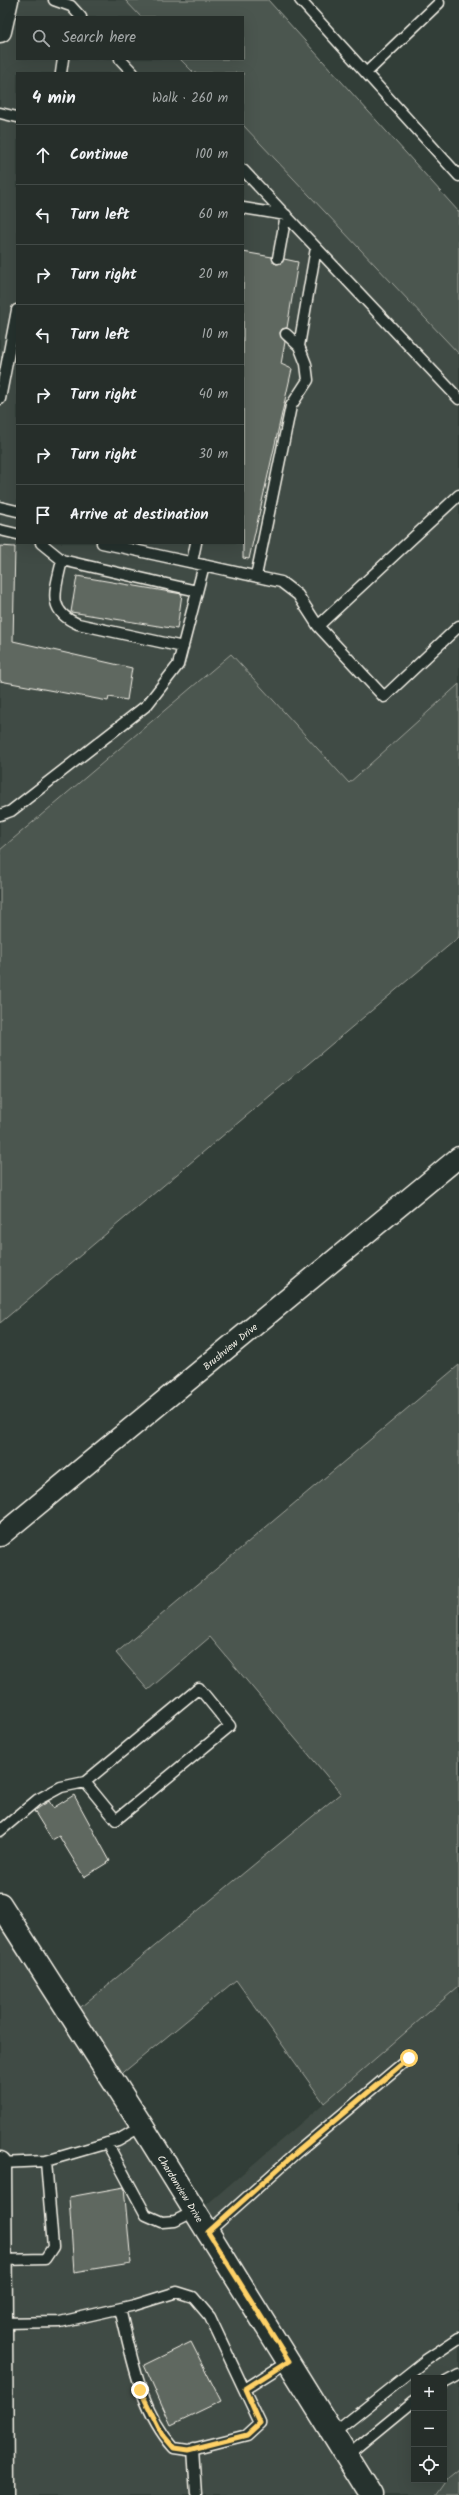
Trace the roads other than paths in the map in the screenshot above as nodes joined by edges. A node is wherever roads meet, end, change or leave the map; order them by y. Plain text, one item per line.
1 (7, 0) edge
2 (54, 0) edge
3 (300, 0) edge
4 (439, 3) dead end
5 (71, 6) junction
6 (70, 16) edge
7 (81, 16) edge
8 (0, 32) edge
9 (63, 60) edge
10 (121, 60) edge
11 (61, 72) edge
12 (132, 72) edge
13 (366, 73) junction
14 (0, 113) edge
15 (16, 117) edge
16 (244, 171) edge
17 (459, 176) edge
18 (244, 208) edge
19 (286, 215) junction
20 (316, 248) junction
21 (278, 258) dead end
22 (16, 315) edge
23 (286, 334) dead end
24 (299, 346) junction
25 (0, 399) edge
26 (459, 399) edge
27 (459, 495) edge
28 (0, 507) edge
29 (16, 510) edge
30 (0, 530) edge
31 (16, 534) edge
32 (42, 544) edge
33 (112, 544) edge
34 (196, 544) edge
35 (142, 547) edge
36 (62, 560) junction
37 (192, 562) junction
38 (204, 565) junction
39 (256, 576) junction
40 (197, 591) junction
41 (318, 626) junction
42 (459, 626) edge
43 (183, 647) junction
44 (0, 815) edge
45 (459, 1157) edge
46 (0, 1536) edge
47 (85, 1782) junction
48 (0, 1831) edge
49 (0, 1904) edge
50 (409, 2058) dead end
51 (142, 2126) junction
52 (107, 2143) junction
53 (46, 2161) junction
54 (0, 2163) edge
55 (196, 2211) junction
56 (208, 2232) junction
57 (0, 2246) edge
58 (0, 2260) edge
59 (0, 2282) edge
60 (120, 2309) junction
61 (0, 2323) edge
62 (459, 2338) edge
63 (289, 2361) junction
64 (459, 2375) edge
65 (447, 2382) edge
66 (245, 2389) junction
67 (1, 2390) edge
68 (411, 2403) edge
69 (334, 2434) junction
70 (1, 2446) edge
71 (193, 2448) junction
72 (347, 2456) junction
73 (2, 2495) edge
74 (196, 2495) edge
75 (371, 2495) edge

1 - 8 street
2 - 5 lane
3 - 13 lane
4 - 13 lane
5 - 6 lane
5 - 7 lane
9 - 11 lane
10 - 12 lane
13 - 17 lane
14 - 15 lane
16 - 19 lane
18 - 19 lane
19 - 20 lane
19 - 21 lane
20 - 24 lane
20 - 26 lane
22 - 25 lane
23 - 24 lane
24 - 39 lane
27 - 41 lane
28 - 29 lane
30 - 31 lane
32 - 36 lane
33 - 35 lane
34 - 37 lane
35 - 37 lane
36 - 40 lane
36 - 43 lane
37 - 38 lane
38 - 39 lane
38 - 40 lane
39 - 41 lane
40 - 43 lane
41 - 42 lane
43 - 44 lane
45 - 46 street, Brushview Drive
47 - 47 lane
47 - 48 lane
49 - 51 street, Chardonview Drive
50 - 56 lane
51 - 52 lane
51 - 55 street, Chardonview Drive
52 - 53 lane
52 - 55 lane
53 - 54 lane
53 - 58 lane
54 - 57 street
55 - 56 street, Chardonview Drive
56 - 63 street, Chardonview Drive
57 - 58 street
58 - 59 street
59 - 61 street
60 - 61 lane
60 - 66 lane
60 - 71 lane
61 - 67 street
62 - 69 lane
63 - 66 lane
63 - 69 street, Chardonview Drive
64 - 65 lane
66 - 71 lane
67 - 70 street
68 - 72 lane
69 - 72 street, Chardonview Drive
70 - 73 street
71 - 74 lane
72 - 75 street, Chardonview Drive

